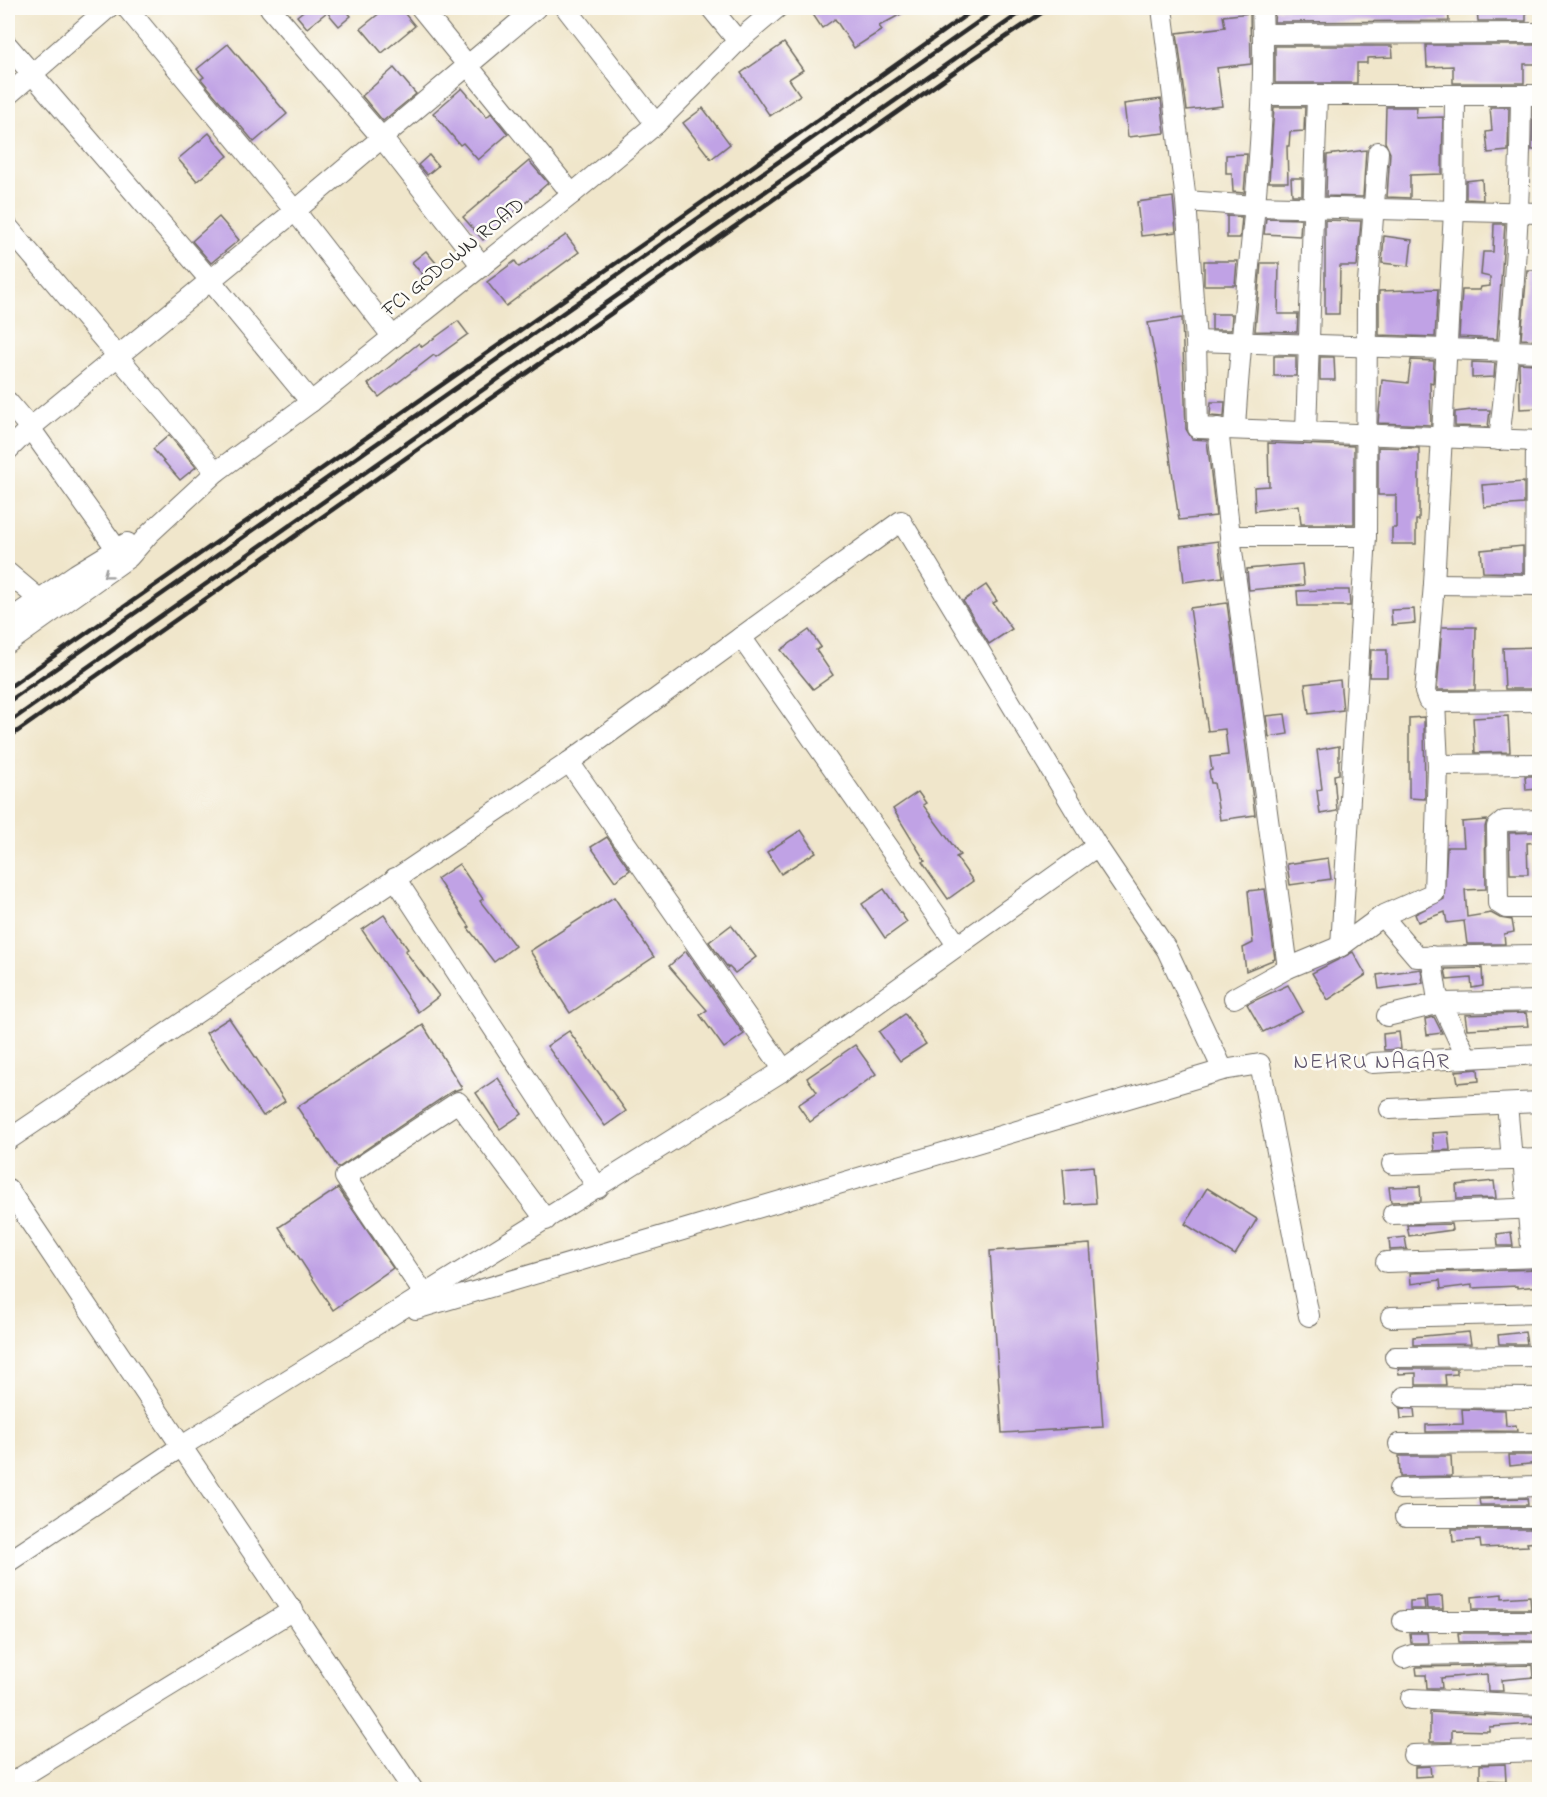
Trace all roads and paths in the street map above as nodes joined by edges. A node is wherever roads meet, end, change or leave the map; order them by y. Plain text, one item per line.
1 (108, 8) edge
2 (127, 8) edge
3 (270, 8) edge
4 (421, 8) edge
5 (536, 8) edge
6 (566, 8) edge
7 (711, 8) edge
8 (777, 8) edge
9 (1162, 8) edge
10 (1262, 8) edge
11 (1539, 33) edge
12 (1263, 34) junction
13 (738, 41) junction
14 (8, 46) edge
15 (469, 64) junction
16 (33, 75) junction
17 (8, 95) edge
18 (1264, 95) junction
19 (1530, 95) edge
20 (1317, 96) junction
21 (1455, 96) junction
22 (656, 124) junction
23 (382, 138) junction
24 (1378, 152) dead end
25 (572, 194) junction
26 (1186, 201) junction
27 (1256, 207) junction
28 (1312, 207) junction
29 (1375, 209) junction
30 (295, 211) junction
31 (1454, 211) junction
32 (1520, 213) junction
33 (1539, 213) edge
34 (8, 227) edge
35 (483, 266) junction
36 (210, 280) junction
37 (393, 337) junction
38 (1196, 341) junction
39 (1240, 344) junction
40 (1308, 346) junction
41 (1366, 347) junction
42 (1445, 350) junction
43 (1509, 352) junction
44 (1539, 352) edge
45 (117, 356) junction
46 (8, 402) edge
47 (311, 402) junction
48 (30, 428) junction
49 (1227, 429) junction
50 (1306, 431) junction
51 (1366, 434) junction
52 (1439, 438) junction
53 (1499, 440) junction
54 (1538, 441) edge
55 (8, 450) edge
56 (216, 472) junction
57 (149, 534) junction
58 (1230, 536) junction
59 (1366, 536) junction
60 (116, 548) junction
61 (8, 573) edge
62 (1434, 584) junction
63 (1537, 585) edge
64 (39, 599) junction
65 (8, 621) edge
66 (741, 637) junction
67 (8, 643) edge
68 (1539, 701) edge
69 (1435, 702) junction
70 (569, 762) junction
71 (1539, 764) edge
72 (1438, 765) junction
73 (1539, 820) edge
74 (1097, 846) junction
75 (395, 878) junction
76 (1539, 908) edge
77 (1382, 916) junction
78 (1341, 945) junction
79 (958, 946) junction
80 (1539, 955) edge
81 (1431, 956) junction
82 (1288, 968) junction
83 (1234, 998) dead end
84 (1539, 1001) edge
85 (1441, 1003) junction
86 (1387, 1016) dead end
87 (1539, 1054) edge
88 (1467, 1058) junction
89 (1372, 1063) dead end
90 (784, 1070) junction
91 (1223, 1070) junction
92 (1539, 1102) edge
93 (1507, 1104) junction
94 (1390, 1109) dead end
95 (8, 1140) edge
96 (1525, 1159) edge
97 (1392, 1164) dead end
98 (598, 1188) junction
99 (8, 1190) edge
100 (1534, 1208) edge
101 (1393, 1214) dead end
102 (546, 1220) junction
103 (1536, 1257) edge
104 (1386, 1262) dead end
105 (425, 1295) junction
106 (1539, 1313) edge
107 (1309, 1316) dead end
108 (390, 1317) junction
109 (1391, 1317) dead end
110 (1539, 1356) edge
111 (1395, 1357) dead end
112 (1404, 1397) dead end
113 (1539, 1398) edge
114 (1539, 1443) edge
115 (1399, 1444) dead end
116 (182, 1446) junction
117 (1539, 1486) edge
118 (1399, 1489) dead end
119 (1405, 1517) dead end
120 (1539, 1517) edge
121 (8, 1562) edge
122 (292, 1610) junction
123 (1403, 1621) dead end
124 (1539, 1621) edge
125 (1539, 1653) edge
126 (1404, 1658) dead end
127 (1411, 1699) dead end
128 (1539, 1705) edge
129 (1539, 1751) edge
130 (1413, 1755) dead end
131 (8, 1785) edge
132 (413, 1790) edge

1 - 16 street
2 - 30 street
3 - 23 street
4 - 15 street
5 - 15 street
6 - 22 street
7 - 13 street
8 - 13 street, FCI GODOWN ROAD
9 - 26 street
10 - 12 street
11 - 12 street
12 - 18 street
13 - 22 street, FCI GODOWN ROAD
14 - 16 street
15 - 23 street
15 - 25 street
16 - 17 street
16 - 36 street
18 - 20 street
18 - 27 street
19 - 21 street
19 - 32 street
20 - 21 street
20 - 28 street
21 - 31 street
22 - 25 street, FCI GODOWN ROAD
23 - 30 street
23 - 35 street
24 - 29 street
25 - 35 street, FCI GODOWN ROAD
26 - 27 street
26 - 38 street
27 - 28 street
27 - 39 street
28 - 29 street
28 - 40 street
29 - 31 street
29 - 41 street
30 - 36 street
30 - 37 street
31 - 32 street
31 - 42 street
32 - 33 street
32 - 43 street
34 - 45 street
35 - 37 street, FCI GODOWN ROAD
36 - 45 street
36 - 47 street
37 - 47 street, FCI GODOWN ROAD
38 - 39 street
38 - 49 street
39 - 40 street
39 - 49 street
40 - 41 street
40 - 50 street
41 - 42 street
41 - 51 street
42 - 43 street
42 - 52 street
43 - 44 street
43 - 53 street
45 - 48 street
45 - 56 street
46 - 48 street
47 - 56 street, FCI GODOWN ROAD
48 - 55 street
48 - 60 street
49 - 50 street
49 - 58 street
50 - 51 street
51 - 52 street
51 - 59 street
52 - 53 street
52 - 62 street
53 - 54 street
54 - 63 street
56 - 57 street, FCI GODOWN ROAD
57 - 60 street, FCI GODOWN ROAD
57 -> 67 street, FCI GODOWN ROAD
58 - 59 street
58 - 82 street
59 - 78 street
60 - 64 street, FCI GODOWN ROAD
61 - 64 street
62 - 63 street
62 - 69 street
64 - 65 street, FCI GODOWN ROAD
66 - 70 street
66 - 74 street
66 - 79 street
68 - 69 street
69 - 72 street
70 - 75 street
70 - 90 street
71 - 72 street
72 - 77 street
73 - 76 street
74 - 79 street
74 - 91 street
75 - 95 street
75 - 98 street
77 - 78 street
77 - 81 street
78 - 82 street
79 - 90 street
80 - 81 street
81 - 85 street
82 - 83 street
84 - 85 street
85 - 86 street
85 - 88 street
87 - 88 street
88 - 89 street
90 - 98 street
91 - 107 street
91 - 108 street
92 - 93 street
93 - 94 street
93 - 96 street
96 - 97 street
96 - 100 street
98 - 102 street
99 - 116 street
100 - 101 street
100 - 103 street
102 - 105 street
102 - 105 street
103 - 104 street
105 - 108 street
106 - 109 street
108 - 116 street
110 - 111 street
112 - 113 street
114 - 115 street
116 - 121 street
116 - 122 street
117 - 118 street
119 - 120 street
122 - 131 street
122 - 132 street
123 - 124 street
125 - 126 street
127 - 128 street
129 - 130 street

